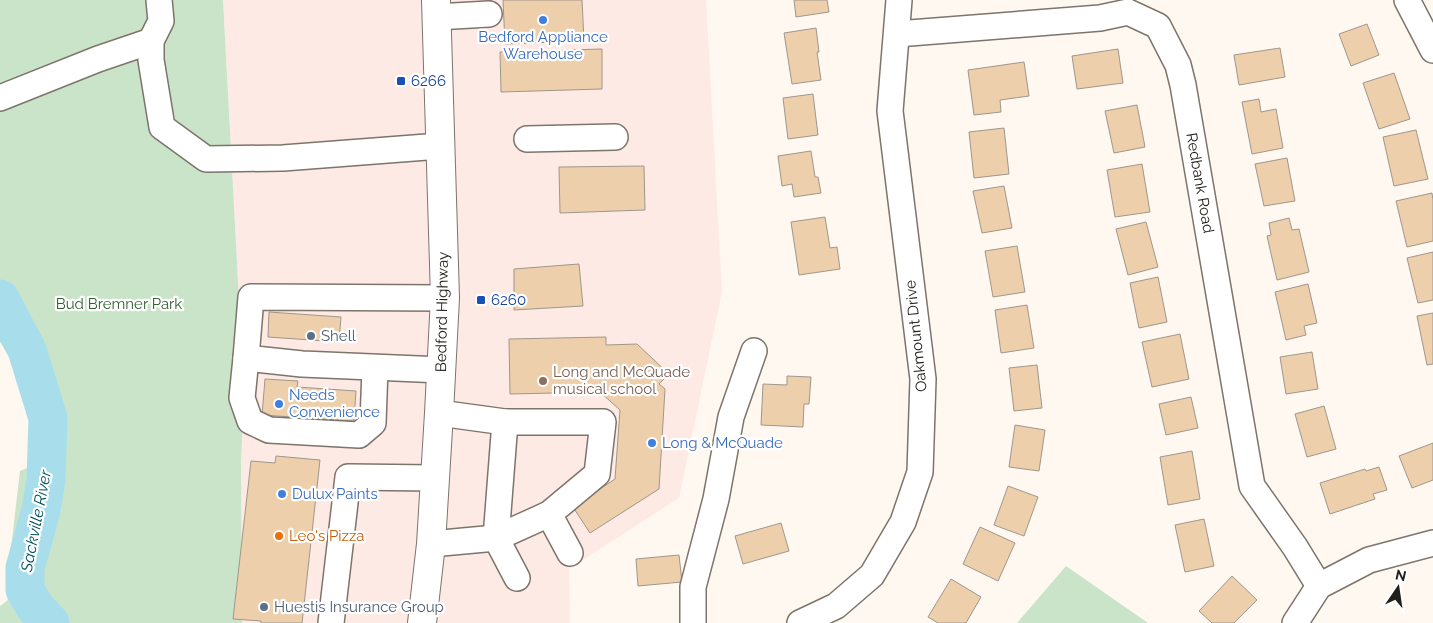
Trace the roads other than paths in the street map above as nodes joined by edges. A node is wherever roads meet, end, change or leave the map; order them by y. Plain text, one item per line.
1 (159, 0) edge
2 (899, 0) edge
3 (1407, 0) edge
4 (436, 8) edge
5 (489, 14) dead end
6 (897, 34) junction
7 (151, 41) junction
8 (1433, 50) edge
9 (0, 98) edge
10 (615, 137) dead end
11 (526, 139) dead end
12 (440, 146) junction
13 (445, 298) junction
14 (754, 351) dead end
15 (246, 358) junction
16 (375, 368) junction
17 (442, 370) junction
18 (439, 413) junction
19 (505, 422) junction
20 (435, 478) junction
21 (549, 514) junction
22 (496, 538) junction
23 (1433, 543) edge
24 (431, 544) junction
25 (570, 553) dead end
26 (517, 578) dead end
27 (1319, 586) junction
28 (331, 623) edge
29 (422, 623) edge
30 (693, 623) edge
31 (800, 623) edge
32 (1295, 623) edge

1 - 7 street
2 - 6 street, Oakmount Drive
3 - 8 street
4 - 5 street
4 - 12 main road, Bedford Highway
6 - 27 street, Redbank Road
6 - 31 street, Oakmount Drive
7 - 9 street
7 - 12 street
10 - 11 street
12 - 13 main road, Bedford Highway
13 - 15 street
13 - 17 main road, Bedford Highway
14 - 30 street
15 - 16 street
15 - 16 street
16 - 17 street
17 - 18 main road, Bedford Highway
18 - 19 street
18 - 20 main road, Bedford Highway
19 - 21 street
19 - 22 street
20 - 24 main road, Bedford Highway
20 - 28 street
21 - 22 street
21 - 25 street
22 - 24 street
22 - 26 street
23 - 27 street
24 - 29 main road, Bedford Highway
27 - 32 street

